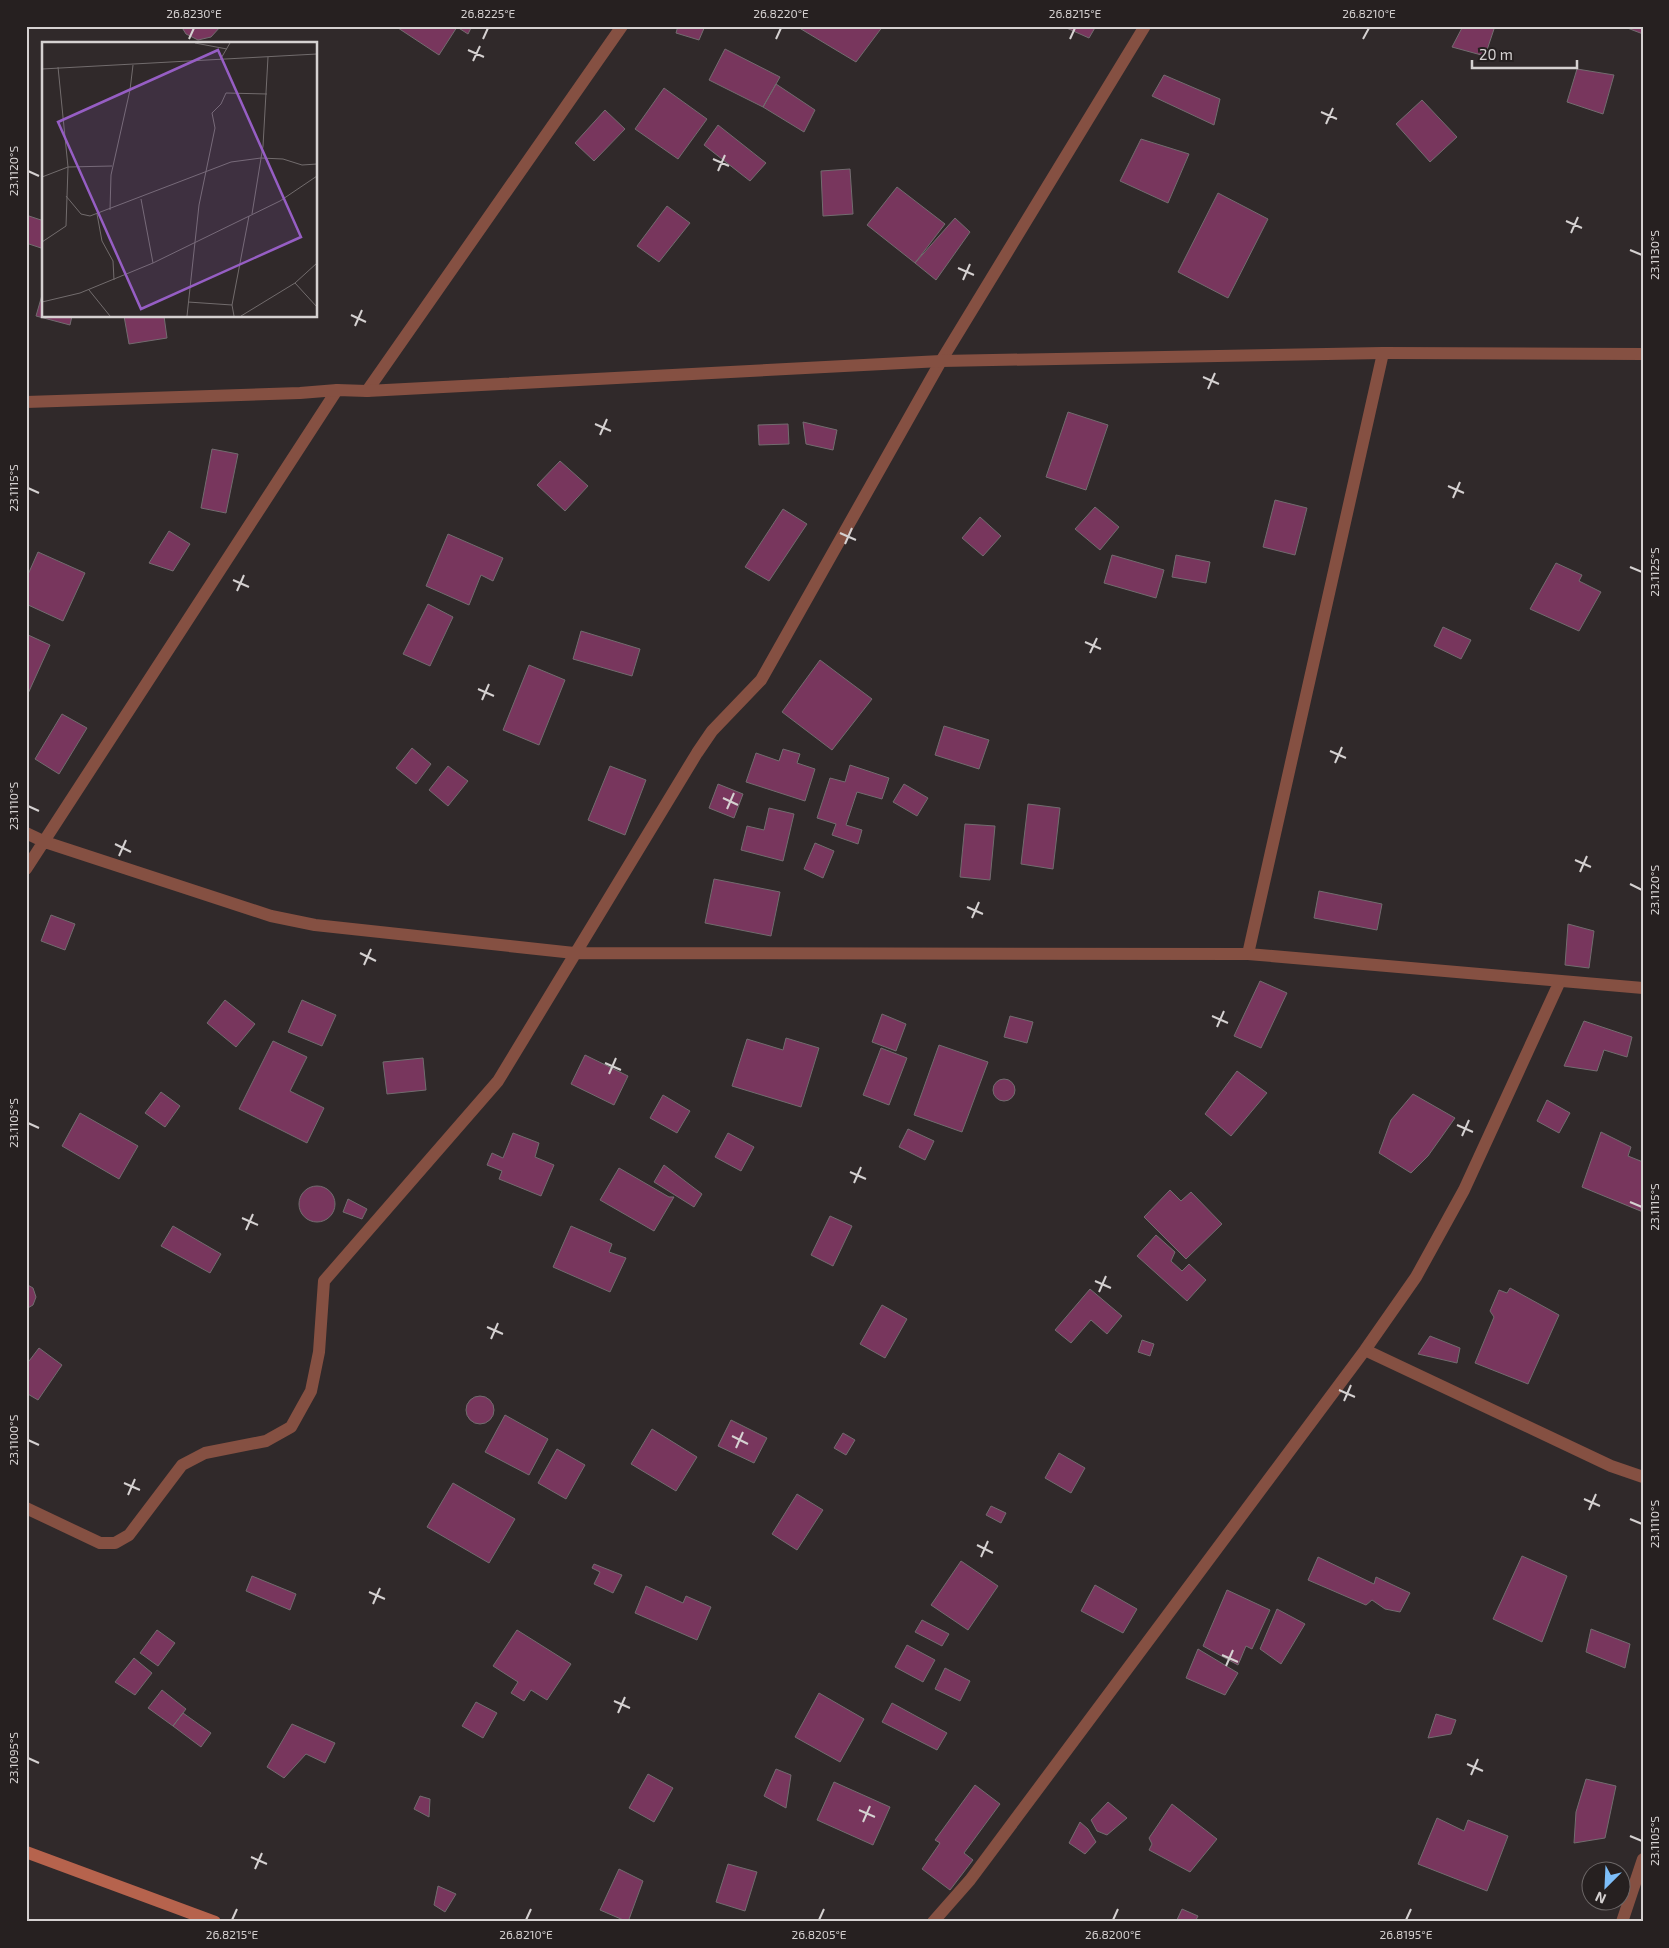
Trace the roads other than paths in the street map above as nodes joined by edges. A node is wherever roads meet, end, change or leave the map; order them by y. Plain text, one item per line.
1 (622, 26) edge
2 (1145, 26) edge
3 (1384, 353) junction
4 (1643, 354) edge
5 (941, 361) junction
6 (337, 390) junction
7 (367, 391) junction
8 (26, 402) edge
9 (26, 833) edge
10 (45, 842) junction
11 (26, 869) edge
12 (574, 954) junction
13 (1248, 954) junction
14 (1560, 981) junction
15 (1643, 988) edge
16 (1365, 1350) junction
17 (1643, 1477) edge
18 (26, 1508) edge
19 (26, 1852) edge
20 (1643, 1859) edge
21 (215, 1922) edge
22 (933, 1922) edge
23 (1622, 1922) edge

1 - 7 street
2 - 5 street
3 - 4 street
3 - 5 street
3 - 13 street
5 - 7 street
5 - 12 street
6 - 7 street
6 - 8 street
6 - 10 street
9 - 10 street
10 - 11 street
10 - 12 street
12 - 13 street
12 - 18 street
13 - 14 street
14 - 15 street
14 - 16 street
16 - 17 street
16 - 22 street
19 - 21 main road
20 - 23 street

